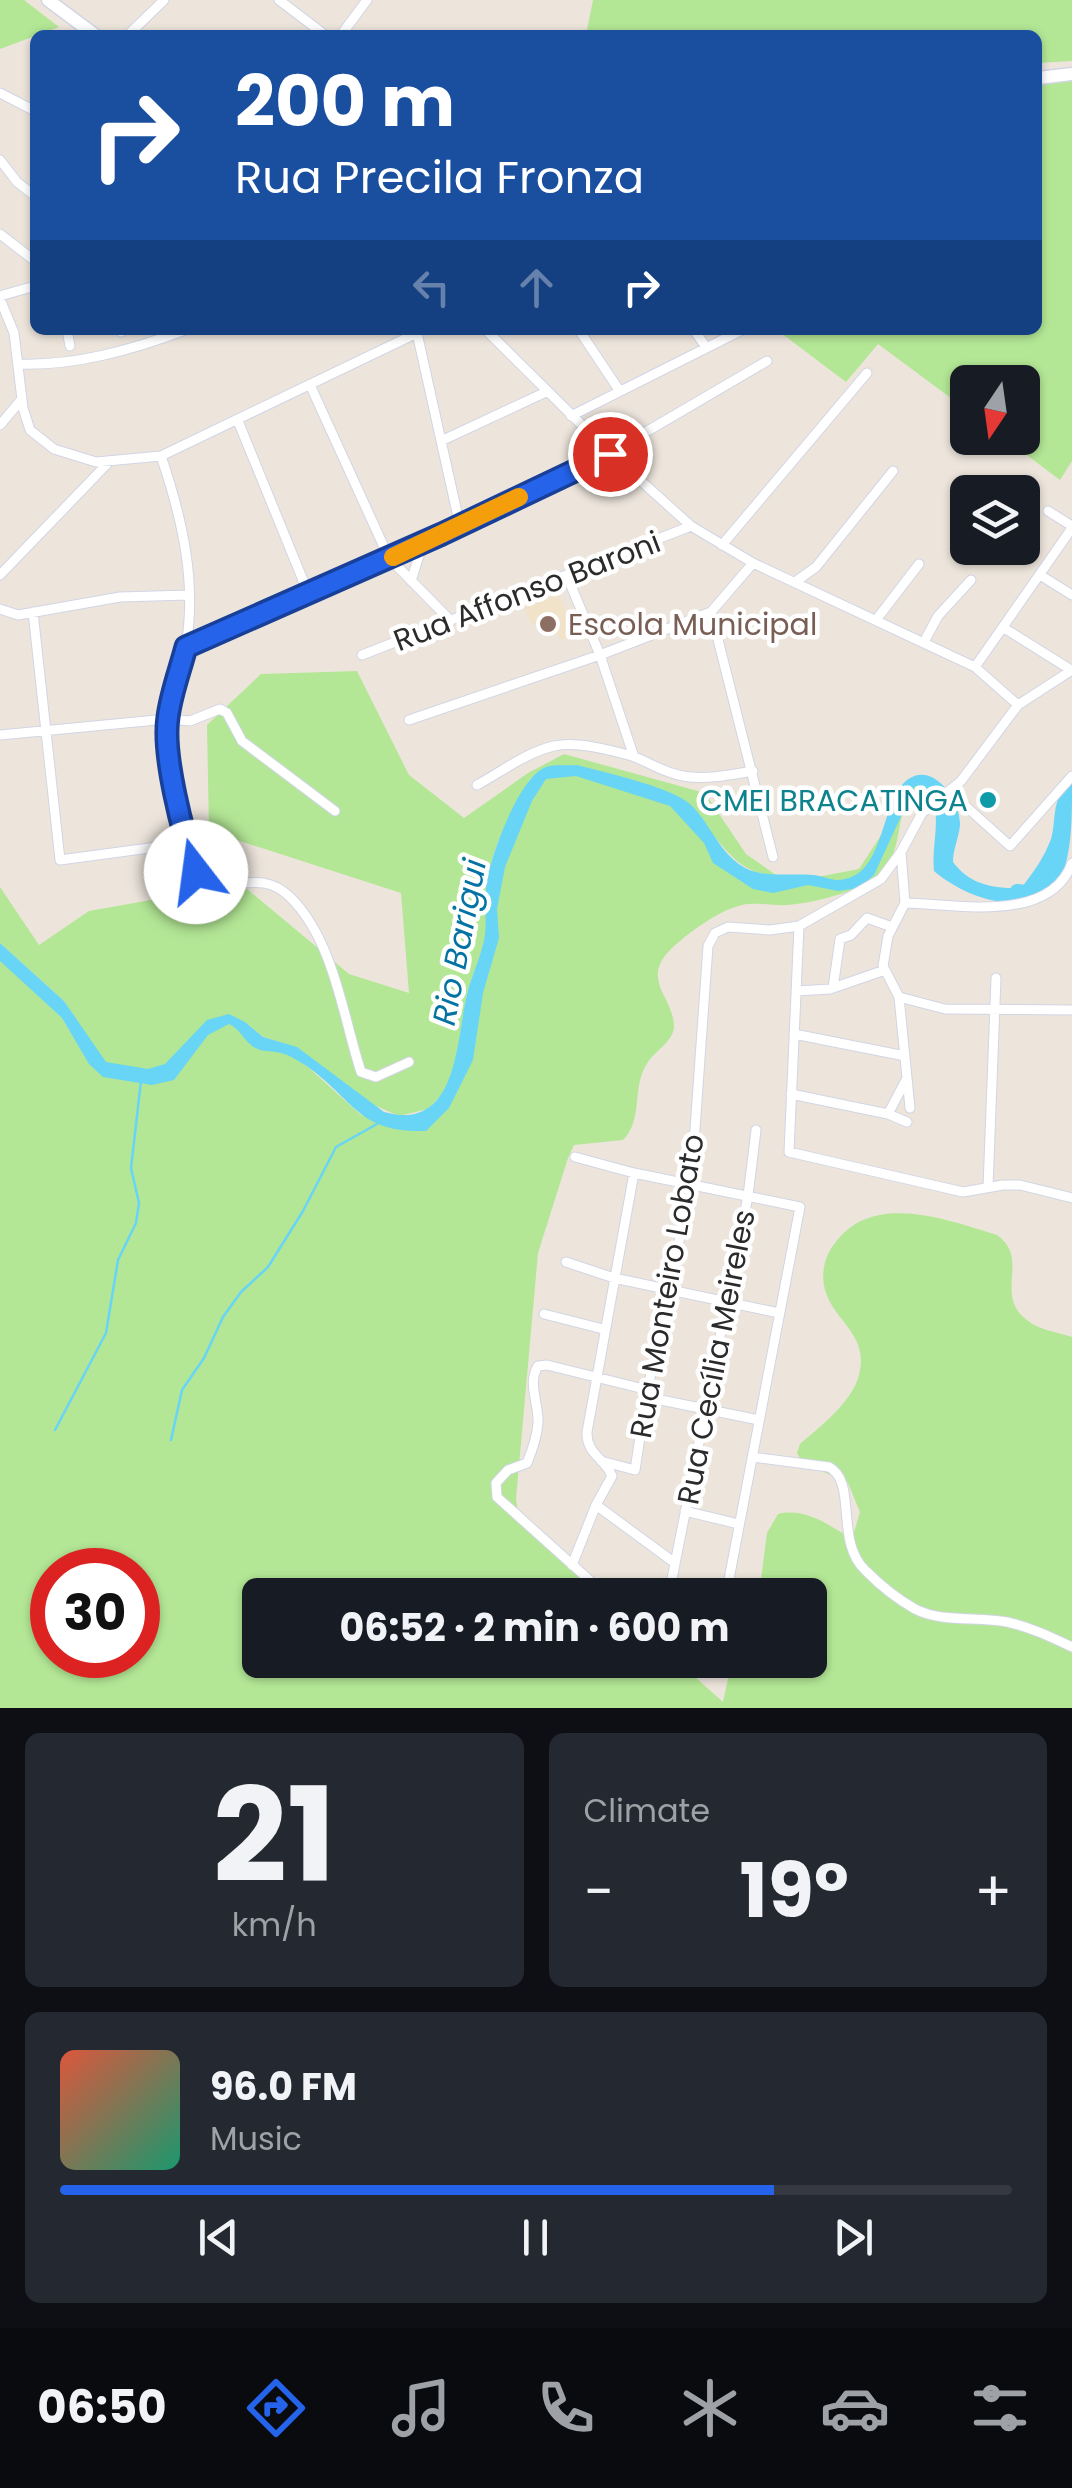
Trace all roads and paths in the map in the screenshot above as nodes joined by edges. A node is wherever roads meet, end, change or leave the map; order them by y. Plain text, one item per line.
1 (48, 0) edge
2 (164, 0) edge
3 (280, 0) edge
4 (367, 0) edge
5 (89, 30) edge
6 (133, 30) edge
7 (318, 30) edge
8 (345, 30) edge
9 (1072, 74) edge
10 (1042, 78) edge
11 (0, 92) edge
12 (30, 107) edge
13 (0, 160) edge
14 (30, 192) edge
15 (0, 234) edge
16 (30, 258) edge
17 (30, 288) edge
18 (0, 297) edge
19 (68, 335) edge
20 (171, 335) edge
21 (414, 335) edge
22 (418, 335) edge
23 (491, 335) edge
24 (581, 335) edge
25 (697, 335) edge
26 (732, 335) edge
27 (70, 346) dead end
28 (706, 348) junction
29 (768, 361) dead end
30 (18, 364) junction
31 (867, 373) dead end
32 (311, 387) junction
33 (619, 390) junction
34 (546, 392) junction
35 (22, 400) junction
36 (571, 416) junction
37 (238, 421) junction
38 (0, 425) edge
39 (441, 441) junction
40 (610, 454) junction
41 (162, 456) junction
42 (108, 462) junction
43 (893, 471) dead end
44 (1048, 511) dead end
45 (460, 526) junction
46 (691, 526) junction
47 (1072, 527) edge
48 (423, 543) junction
49 (722, 546) junction
50 (389, 558) junction
51 (754, 563) junction
52 (919, 564) dead end
53 (816, 566) junction
54 (0, 574) edge
55 (1040, 574) junction
56 (567, 576) junction
57 (971, 580) dead end
58 (411, 581) junction
59 (794, 582) junction
60 (814, 592) junction
61 (188, 594) junction
62 (309, 594) junction
63 (1072, 594) edge
64 (0, 610) edge
65 (33, 612) junction
66 (711, 612) junction
67 (876, 620) junction
68 (450, 621) junction
69 (1004, 628) junction
70 (924, 642) junction
71 (186, 647) junction
72 (362, 655) dead end
73 (600, 655) junction
74 (975, 666) junction
75 (1072, 670) edge
76 (1018, 704) junction
77 (167, 719) junction
78 (408, 720) dead end
79 (44, 733) junction
80 (0, 735) edge
81 (634, 757) junction
82 (753, 771) junction
83 (1072, 776) edge
84 (478, 785) dead end
85 (951, 790) junction
86 (335, 811) dead end
87 (186, 844) junction
88 (901, 852) junction
89 (774, 857) dead end
90 (1071, 869) edge
91 (905, 902) junction
92 (799, 926) junction
93 (892, 928) junction
94 (885, 970) junction
95 (996, 978) dead end
96 (832, 988) junction
97 (796, 991) junction
98 (899, 997) junction
99 (1072, 1010) edge
100 (997, 1012) junction
101 (794, 1034) junction
102 (905, 1056) junction
103 (408, 1062) dead end
104 (907, 1078) junction
105 (792, 1094) junction
106 (910, 1108) dead end
107 (888, 1114) junction
108 (906, 1122) dead end
109 (756, 1130) dead end
110 (575, 1157) dead end
111 (634, 1173) junction
112 (691, 1186) junction
113 (988, 1187) junction
114 (748, 1196) junction
115 (1072, 1198) edge
116 (566, 1262) dead end
117 (614, 1278) junction
118 (670, 1290) junction
119 (726, 1302) junction
120 (779, 1313) junction
121 (544, 1314) dead end
122 (603, 1329) junction
123 (594, 1379) junction
124 (647, 1393) junction
125 (704, 1410) junction
126 (759, 1420) junction
127 (752, 1458) junction
128 (601, 1461) junction
129 (596, 1505) junction
130 (686, 1511) junction
131 (739, 1524) junction
132 (675, 1562) junction
133 (572, 1565) junction
134 (587, 1578) edge
135 (672, 1578) edge
136 (729, 1578) edge
137 (1072, 1647) edge

1 - 5 main road
2 - 6 street
3 - 7 street
4 - 8 street
9 - 10 main road
11 - 12 street
13 - 14 street
15 - 16 street
17 - 18 street
18 - 30 street
19 - 27 street
20 - 30 street
21 - 32 street
22 - 39 street
23 - 34 street
24 - 33 street
25 - 28 street
26 - 28 street
28 - 33 street
29 - 40 street
30 - 35 street
31 - 49 street
32 - 37 street
32 - 50 street
33 - 36 street
34 - 36 street
34 - 39 street
35 - 38 street
35 - 42 street
36 - 40 street
37 - 41 street
37 - 62 street
39 - 45 street
40 - 45 street
40 - 46 street
41 - 42 street
41 - 61 street
42 - 54 street
43 - 53 street
44 - 47 street
45 - 48 street
46 - 49 street
46 - 56 street, Rua Affonso Baroni
47 - 55 street
48 - 50 street
48 - 58 street
49 - 51 street
50 - 58 street
50 - 62 street
51 - 59 street
51 - 66 street
52 - 67 street
53 - 59 street
53 - 60 street
55 - 63 street
55 - 69 street
56 - 68 street, Rua Affonso Baroni
56 - 73 street
57 - 70 street
58 - 68 street
59 - 60 street
60 - 67 street
61 - 65 street
61 - 71 street
62 - 71 street
64 - 65 street
65 - 79 street
66 - 73 street
66 - 82 street
67 - 70 street
68 - 72 street, Rua Affonso Baroni
69 - 74 street
69 - 75 street
70 - 74 street
71 - 77 street
73 - 78 street
73 - 81 street
74 - 76 street
75 - 76 street
76 - 85 street
77 - 79 street
77 - 86 street
77 - 87 street
79 - 80 street
79 - 87 street
81 - 82 street
81 - 84 street
82 - 89 street
83 - 85 street
85 - 88 street
87 - 103 street
88 - 91 street
88 - 92 street
90 - 91 street
91 - 93 street
92 - 97 street
92 - 112 street, Rua Monteiro Lobato
93 - 94 street
93 - 96 street
94 - 96 street
94 - 98 street
95 - 100 street
96 - 97 street
97 - 101 street
98 - 100 street
98 - 102 street
99 - 100 street
100 - 113 street
101 - 102 street
101 - 105 street
102 - 104 street
104 - 106 street
104 - 107 street
105 - 107 street
105 - 113 street
107 - 108 street
109 - 114 street, Rua Cecília Meireles
110 - 111 street
111 - 112 street
111 - 117 street
112 - 114 street
112 - 118 street, Rua Monteiro Lobato
113 - 115 street
114 - 119 street, Rua Cecília Meireles
114 - 120 street
116 - 117 street
117 - 118 street
117 - 122 street
118 - 119 street
118 - 124 street, Rua Monteiro Lobato
119 - 120 street
119 - 125 street, Rua Cecília Meireles
120 - 126 street
121 - 122 street
122 - 123 street
123 - 124 street
123 - 128 street
123 - 133 street
124 - 125 street
124 - 128 street, Rua Monteiro Lobato
125 - 126 street
125 - 130 street, Rua Cecília Meireles
126 - 127 street
127 - 131 street
127 - 137 street
128 - 129 street
129 - 132 street
129 - 133 street
130 - 131 street
130 - 132 street, Rua Cecília Meireles
131 - 136 street
132 - 135 street, Rua Cecília Meireles
133 - 134 street

